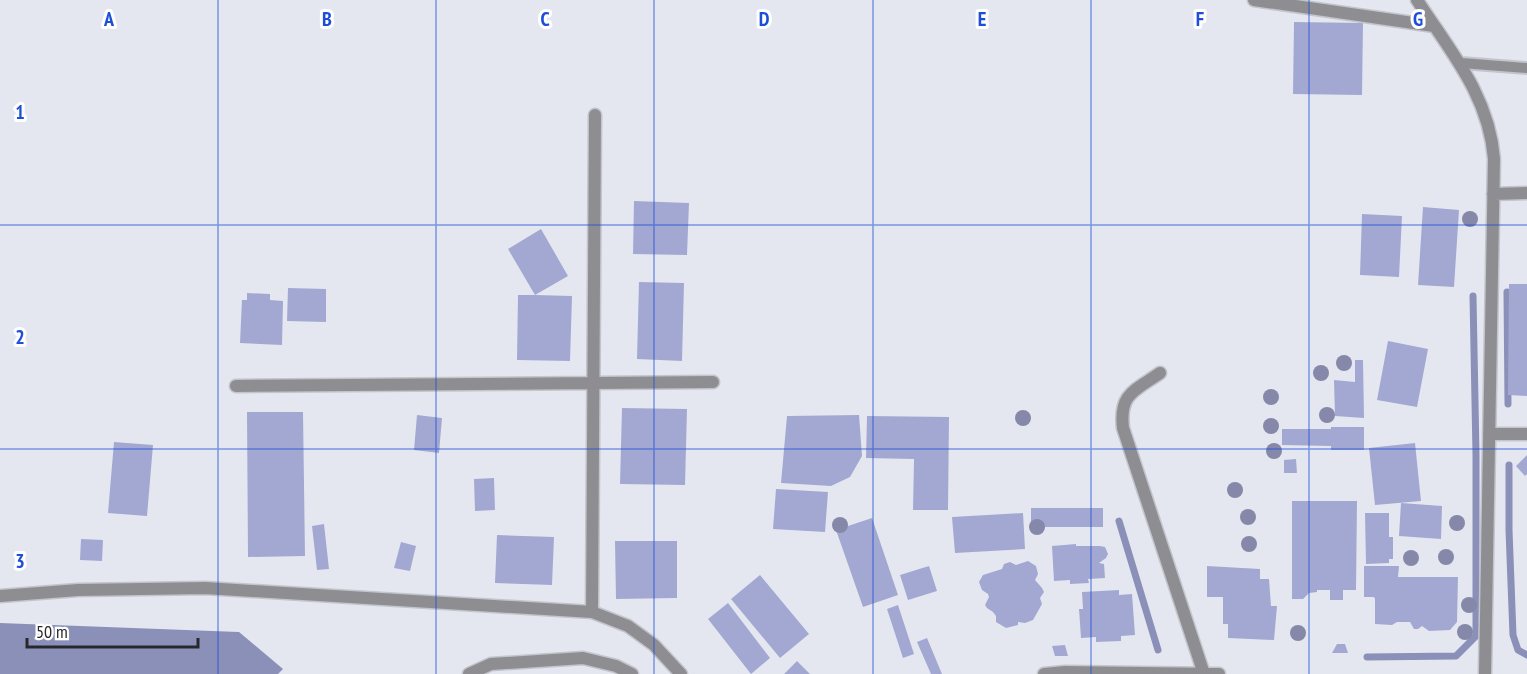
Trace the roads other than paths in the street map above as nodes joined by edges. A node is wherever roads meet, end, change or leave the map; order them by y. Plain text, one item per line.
1 (1254, 0) edge
2 (1417, 0) edge
3 (1434, 26) junction
4 (1461, 63) junction
5 (1527, 68) edge
6 (595, 115) dead end
7 (1527, 193) edge
8 (1493, 194) junction
9 (1160, 373) dead end
10 (713, 382) dead end
11 (593, 384) junction
12 (236, 386) dead end
13 (1489, 434) junction
14 (1527, 434) edge
15 (0, 596) edge
16 (592, 612) junction
17 (1065, 673) edge
18 (469, 674) edge
19 (632, 674) edge
20 (681, 674) edge
21 (1044, 674) edge
22 (1179, 674) edge
23 (1204, 674) edge
24 (1219, 674) edge
25 (1485, 674) edge

1 - 3 street
2 - 3 street
3 - 4 street
4 - 5 lane
4 - 8 street
6 - 11 street
7 - 8 street
8 - 13 street
9 - 23 street
10 - 11 street
11 - 12 street
11 - 16 street
13 - 14 street
13 - 25 street
15 - 16 street
16 - 20 street
17 - 21 street
17 - 22 street
18 - 19 street
22 - 23 street
23 - 24 street

